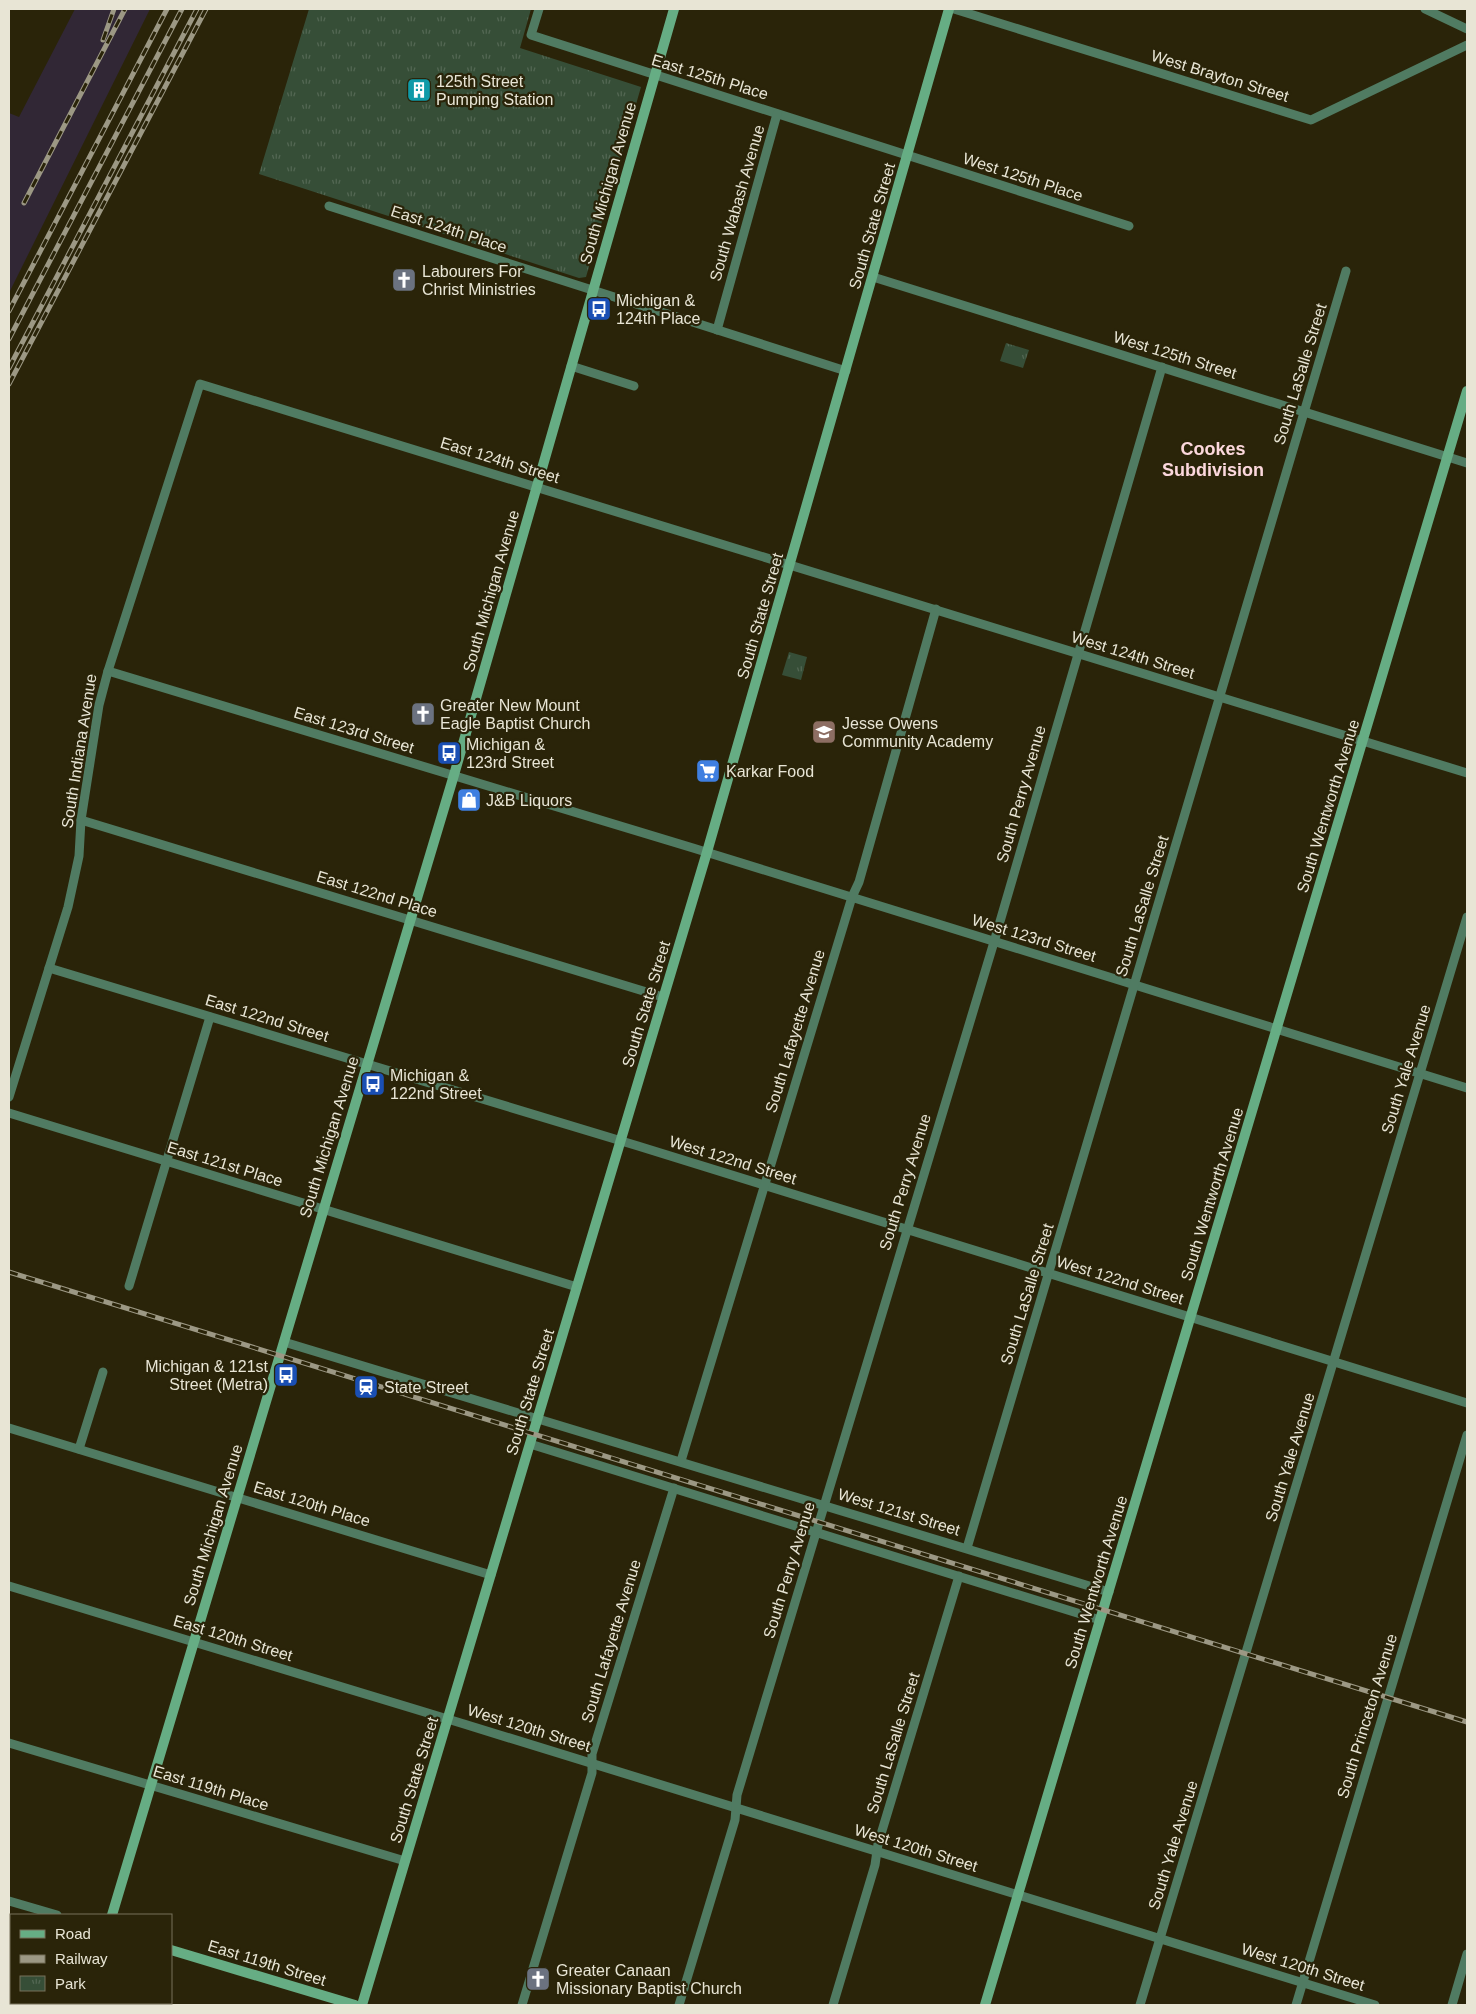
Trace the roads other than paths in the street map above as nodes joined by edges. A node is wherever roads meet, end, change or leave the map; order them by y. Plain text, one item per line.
1 (538, 9) edge
2 (674, 9) edge
3 (950, 9) edge
4 (954, 9) edge
5 (1425, 9) edge
6 (1467, 29) edge
7 (1467, 45) edge
8 (654, 75) junction
9 (777, 114) junction
10 (908, 156) junction
11 (329, 206) dead end
12 (1129, 226) dead end
13 (1346, 271) dead end
14 (873, 277) junction
15 (592, 290) junction
16 (717, 330) junction
17 (571, 366) junction
18 (1162, 367) junction
19 (846, 371) junction
20 (200, 384) joint
21 (634, 386) dead end
22 (1467, 391) edge
23 (1305, 411) junction
24 (1448, 456) junction
25 (1467, 462) edge
26 (537, 487) junction
27 (791, 564) junction
28 (936, 609) junction
29 (1078, 653) junction
30 (108, 671) junction
31 (1220, 697) junction
32 (1363, 741) junction
33 (1467, 773) edge
34 (454, 775) junction
35 (81, 820) junction
36 (707, 852) junction
37 (852, 897) junction
38 (1467, 917) edge
39 (410, 920) junction
40 (994, 942) junction
41 (49, 968) junction
42 (1134, 985) junction
43 (663, 997) junction
44 (210, 1017) junction
45 (1277, 1029) junction
46 (366, 1064) junction
47 (1421, 1074) junction
48 (1467, 1088) edge
49 (9, 1097) edge
50 (9, 1113) edge
51 (620, 1141) junction
52 (166, 1162) junction
53 (764, 1186) junction
54 (323, 1209) junction
55 (906, 1229) junction
56 (1048, 1274) junction
57 (129, 1286) dead end
58 (577, 1287) junction
59 (1191, 1318) junction
60 (284, 1342) junction
61 (1334, 1362) junction
62 (103, 1372) dead end
63 (1467, 1403) edge
64 (538, 1418) junction
65 (9, 1428) edge
66 (1467, 1435) edge
67 (530, 1444) junction
68 (79, 1449) junction
69 (681, 1461) junction
70 (674, 1488) junction
71 (237, 1497) junction
72 (824, 1505) junction
73 (816, 1532) junction
74 (967, 1548) junction
75 (491, 1575) junction
76 (959, 1576) junction
77 (9, 1586) edge
78 (1109, 1592) junction
79 (1100, 1620) junction
80 (194, 1642) junction
81 (448, 1719) junction
82 (9, 1743) edge
83 (593, 1764) junction
84 (151, 1786) junction
85 (736, 1808) junction
86 (878, 1851) junction
87 (405, 1862) junction
88 (1018, 1895) junction
89 (9, 1900) edge
90 (54, 1914) edge
91 (112, 1914) edge
92 (1160, 1939) junction
93 (172, 1950) edge
94 (1467, 1954) edge
95 (1302, 1983) junction
96 (355, 2005) edge
97 (362, 2005) edge
98 (522, 2005) edge
99 (679, 2005) edge
100 (833, 2005) edge
101 (985, 2005) edge
102 (1140, 2005) edge
103 (1296, 2005) edge
104 (1375, 2005) edge
105 (1452, 2005) edge

1 - 8 street, East 125th Place
2 - 8 street, South Michigan Avenue
3 - 10 street, South State Street
4 - 7 street, West Brayton Street
5 - 6 street
8 - 9 street, East 125th Place
8 - 15 street, South Michigan Avenue
9 - 10 street, East 125th Place
9 - 16 street, South Wabash Avenue
10 - 12 street, West 125th Place
10 - 14 street, South State Street
11 - 15 street, East 124th Place
13 - 23 street, South LaSalle Street
14 - 18 street, West 125th Street
14 - 19 street, South State Street
15 - 16 street, East 124th Place
15 - 17 street, South Michigan Avenue
16 - 19 street, East 124th Place
17 - 21 street
17 - 26 street, South Michigan Avenue
18 - 23 street, West 125th Street
18 - 29 street, South Perry Avenue
19 - 27 street, South State Street
20 - 26 street, East 124th Street
20 - 30 street, South Indiana Avenue
22 - 24 street, South Wentworth Avenue
23 - 24 street, West 125th Street
23 - 31 street, South LaSalle Street
24 - 25 street, West 125th Street
24 - 32 street, South Wentworth Avenue
26 - 27 street, East 124th Street
26 - 34 street, South Michigan Avenue
27 - 28 street, West 124th Street
27 - 36 street, South State Street
28 - 29 street, West 124th Street
28 - 37 street, South Lafayette Avenue
29 - 31 street, West 124th Street
29 - 40 street, South Perry Avenue
30 - 34 street, East 123rd Street
30 - 35 street, South Indiana Avenue
31 - 32 street, West 124th Street
31 - 42 street, South LaSalle Street
32 - 33 street, West 124th Street
32 - 45 street, South Wentworth Avenue
34 - 36 street, East 123rd Street
34 - 39 street, South Michigan Avenue
35 - 39 street, East 122nd Place
35 - 41 street, South Indiana Avenue
36 - 37 street, West 123rd Street
36 - 43 street, South State Street
37 - 40 street, West 123rd Street
37 - 53 street, South Lafayette Avenue
38 - 47 street, South Yale Avenue
39 - 43 street, East 122nd Place
39 - 46 street, South Michigan Avenue
40 - 42 street, West 123rd Street
40 - 55 street, South Perry Avenue
41 - 44 street, East 122nd Street
41 - 49 street, South Indiana Avenue
42 - 45 street, West 123rd Street
42 - 56 street, South LaSalle Street
43 - 51 street, South State Street
44 - 46 street, East 122nd Street
44 - 52 street
45 - 47 street, West 123rd Street
45 - 59 street, South Wentworth Avenue
46 - 51 street, East 122nd Street
46 - 54 street, South Michigan Avenue
47 - 48 street, West 123rd Street
47 - 61 street, South Yale Avenue
50 - 52 street, East 121st Place
51 - 53 street, West 122nd Street
51 - 58 street, South State Street
52 - 54 street, East 121st Place
52 - 57 street
53 - 55 street, West 122nd Street
53 - 69 street, South Lafayette Avenue
54 - 58 street, East 121st Place
54 - 60 street, South Michigan Avenue
55 - 56 street, West 122nd Street
55 - 72 street, South Perry Avenue
56 - 59 street, West 122nd Street
56 - 74 street, South LaSalle Street
58 - 64 street, South State Street
59 - 61 street, West 122nd Street
59 - 78 street, South Wentworth Avenue
60 - 64 street, West 121st Street
60 - 71 street, South Michigan Avenue
61 - 63 street, West 122nd Street
61 - 92 street, South Yale Avenue
62 - 68 street
64 - 67 street, South State Street
64 - 69 street, West 121st Street
65 - 68 street, East 120th Place
66 - 95 street, South Princeton Avenue
67 - 70 street
67 - 75 street, South State Street
68 - 71 street, East 120th Place
69 - 72 street, West 121st Street
70 - 73 street
70 - 83 street, South Lafayette Avenue
71 - 75 street, East 120th Place
71 - 80 street, South Michigan Avenue
72 - 73 street, South Perry Avenue
72 - 74 street, West 121st Street
73 - 76 street
73 - 85 street, South Perry Avenue
74 - 78 street, West 121st Street
75 - 81 street, South State Street
76 - 79 street
76 - 86 street, South LaSalle Street
77 - 80 street, East 120th Street
78 - 79 street, South Wentworth Avenue
79 - 88 street, South Wentworth Avenue
80 - 81 street, East 120th Street
80 - 84 street, South Michigan Avenue
81 - 83 street, West 120th Street
81 - 87 street, South State Street
82 - 84 street, East 119th Place
83 - 85 street, West 120th Street
83 - 98 street, South Lafayette Avenue
84 - 87 street, East 119th Place
84 - 91 street, South Michigan Avenue
85 - 86 street, West 120th Street
85 - 99 street, South Perry Avenue
86 - 88 street, West 120th Street
86 - 100 street, South LaSalle Street
87 - 97 street, South State Street
88 - 92 street, West 120th Street
88 - 101 street, South Wentworth Avenue
89 - 90 street
92 - 95 street, West 120th Street
92 - 102 street, South Yale Avenue
93 - 96 street, East 119th Street
94 - 105 street
95 - 103 street, South Princeton Avenue
95 - 104 street, West 120th Street

